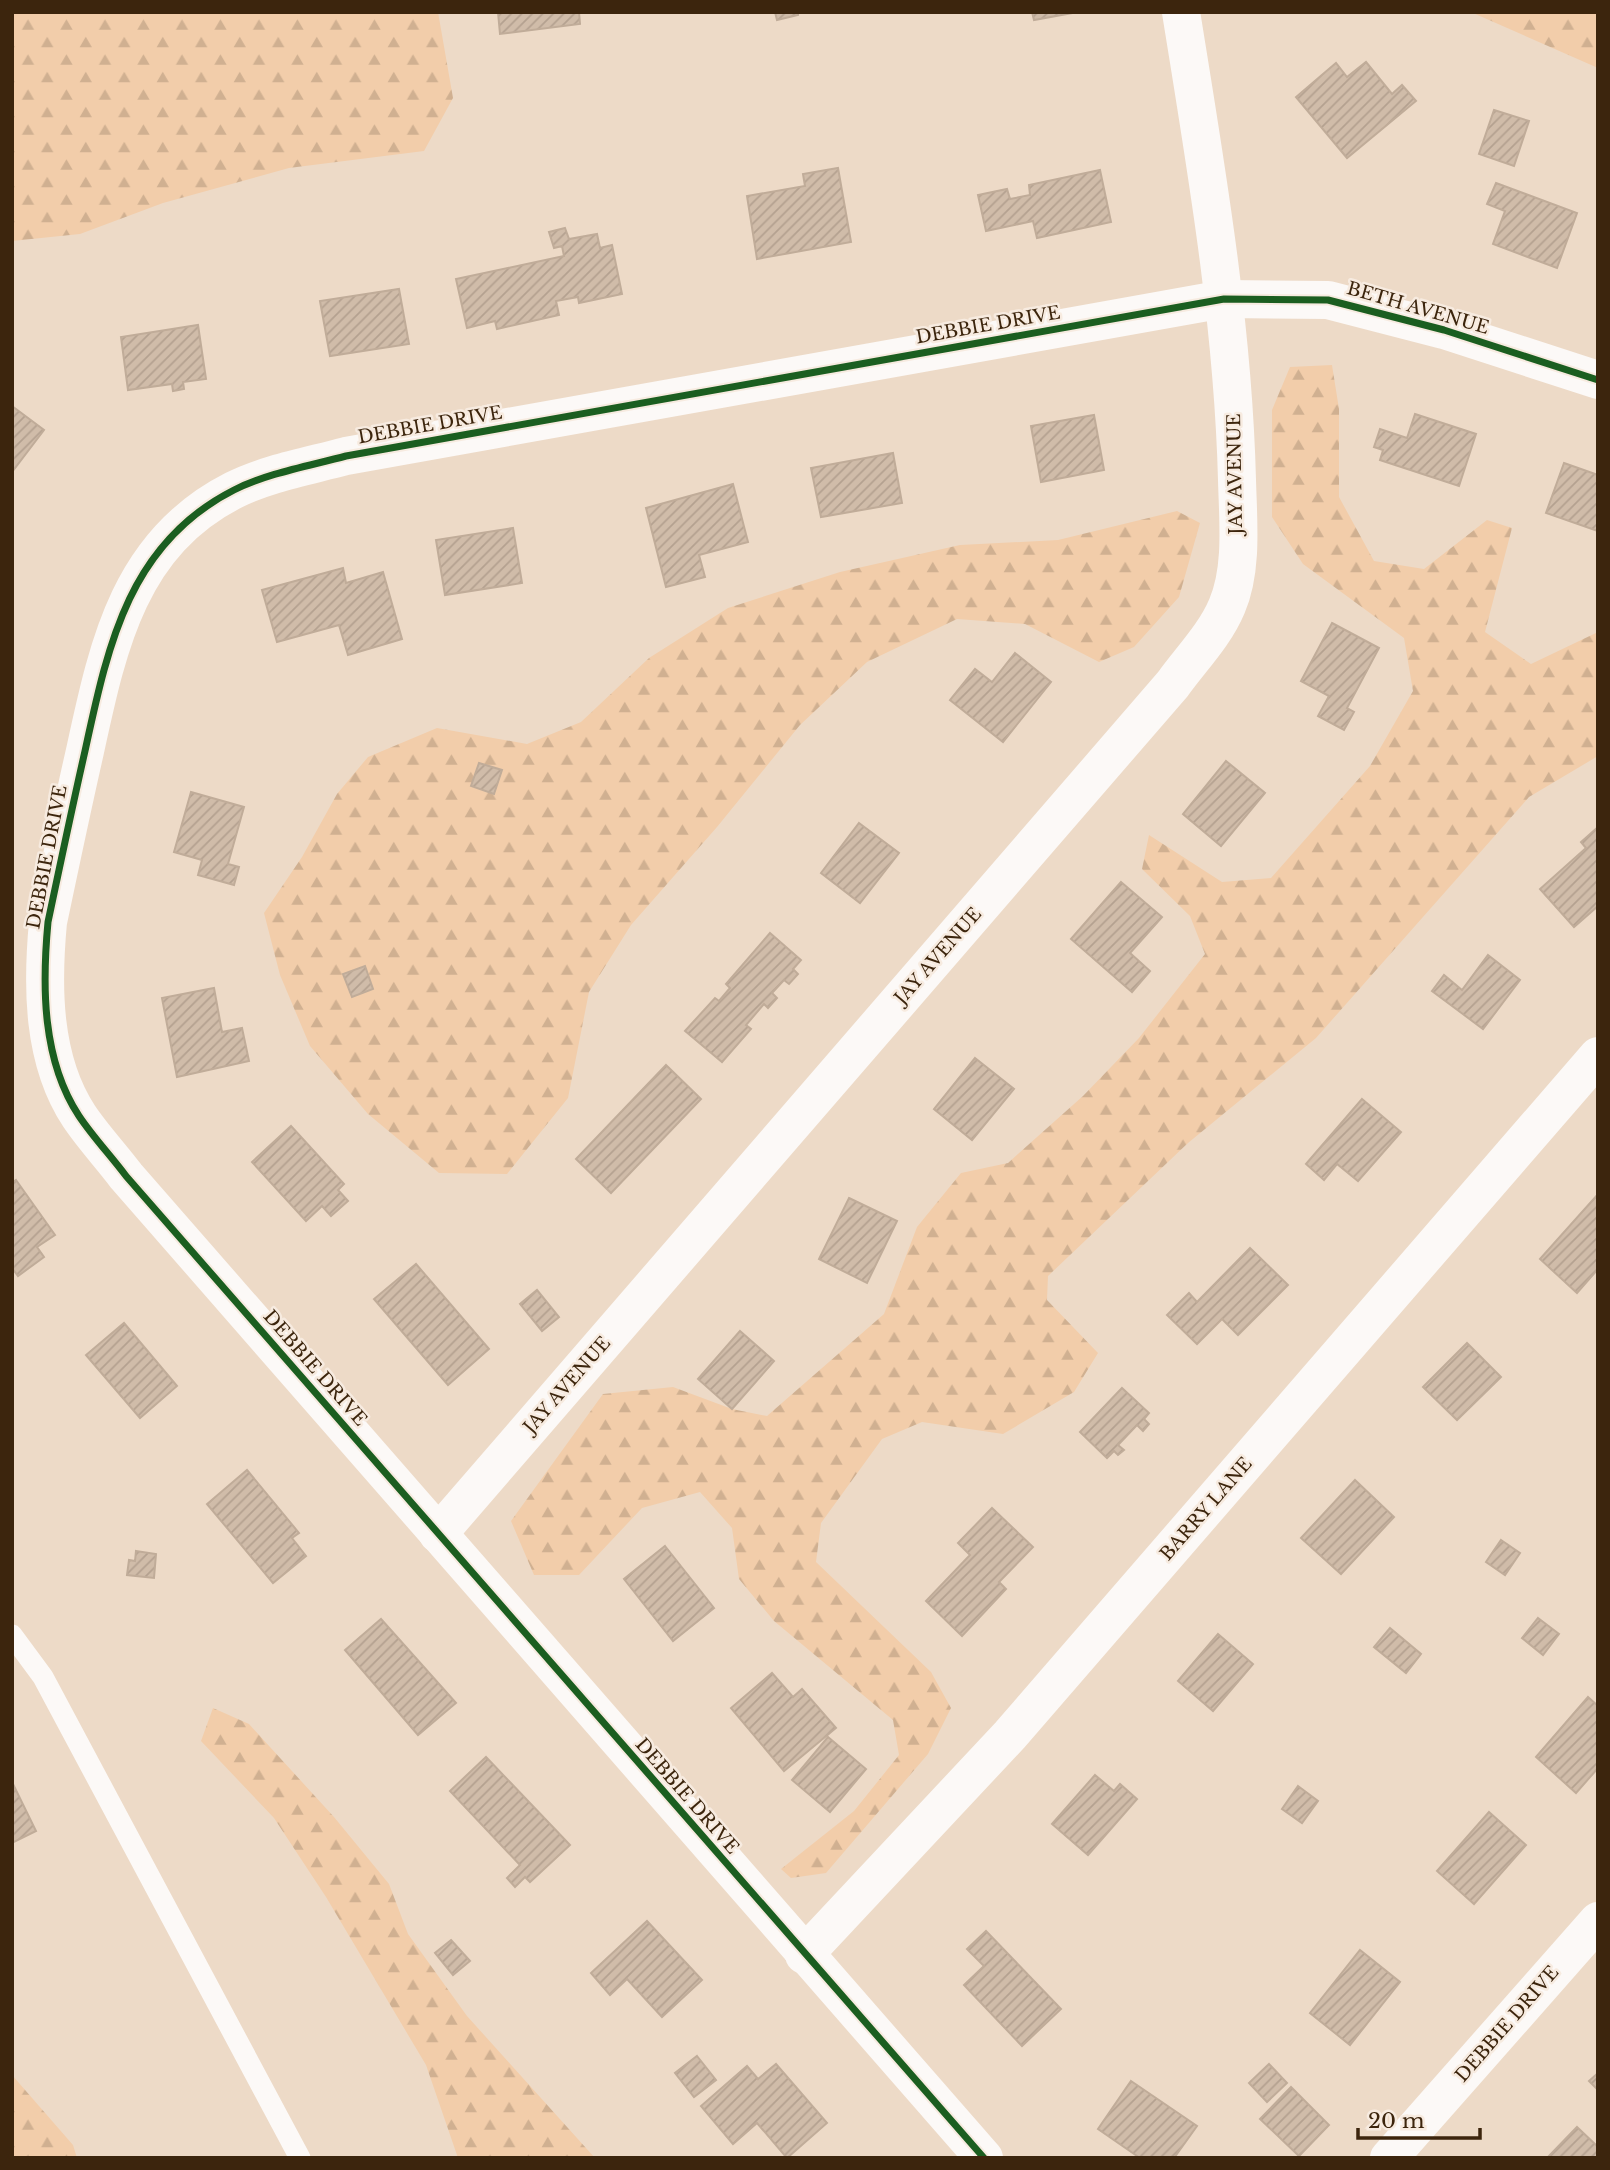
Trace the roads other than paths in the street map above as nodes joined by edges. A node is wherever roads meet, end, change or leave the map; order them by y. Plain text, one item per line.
1 (1181, 12) edge
2 (1224, 299) junction
3 (1598, 380) edge
4 (1598, 1056) edge
5 (438, 1534) junction
6 (12, 1635) edge
7 (1598, 1921) edge
8 (804, 1955) junction
9 (300, 2158) edge
10 (984, 2158) edge
11 (1389, 2158) edge

1 - 2 street
2 - 3 street, BETH AVENUE
2 - 5 street, JAY AVENUE
2 - 5 street, DEBBIE DRIVE
4 - 8 street, BARRY LANE
5 - 8 street, DEBBIE DRIVE
6 - 9 lane
7 - 11 street, DEBBIE DRIVE
8 - 10 street, DEBBIE DRIVE

